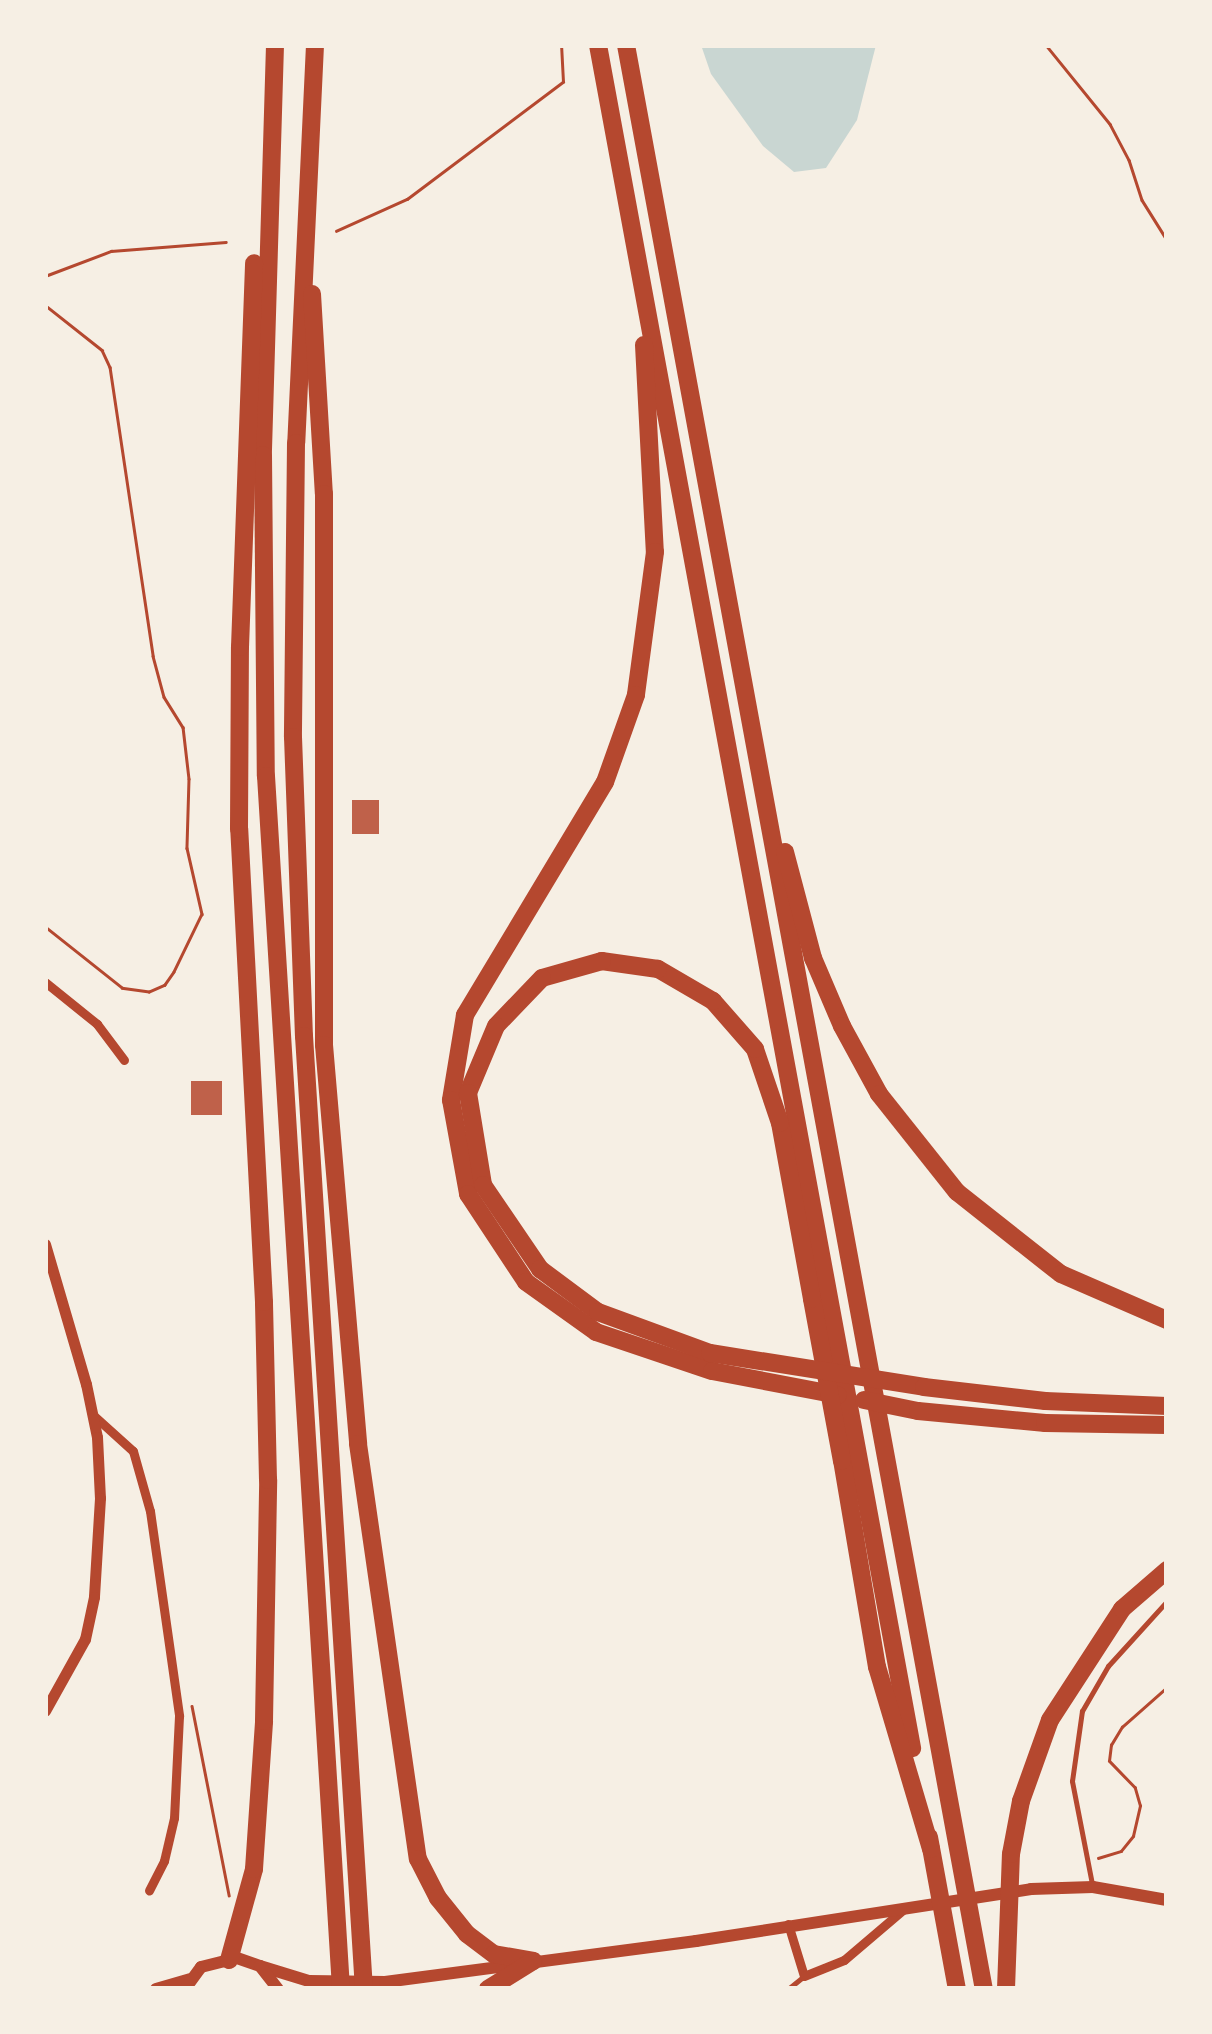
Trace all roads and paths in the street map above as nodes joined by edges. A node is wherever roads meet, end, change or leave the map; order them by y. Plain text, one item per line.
1 (275, 45) edge
2 (315, 45) edge
3 (561, 45) edge
4 (598, 45) edge
5 (626, 45) edge
6 (1046, 45) edge
7 (270, 134) junction
8 (307, 198) junction
9 (336, 231) dead end
10 (1167, 240) edge
11 (226, 242) dead end
12 (641, 275) junction
13 (45, 276) edge
14 (45, 305) edge
15 (45, 530) edge
16 (45, 552) edge
17 (754, 735) junction
18 (45, 927) edge
19 (45, 982) edge
20 (124, 1060) dead end
21 (45, 1244) edge
22 (821, 1299) junction
23 (1167, 1320) edge
24 (1167, 1406) edge
25 (92, 1414) junction
26 (1167, 1425) edge
27 (1167, 1570) edge
28 (1167, 1600) edge
29 (1167, 1687) edge
30 (189, 1696) dead end
31 (45, 1711) edge
32 (1089, 1860) junction
33 (1093, 1888) junction
34 (149, 1890) dead end
35 (1167, 1900) edge
36 (906, 1907) junction
37 (244, 1914) junction
38 (788, 1924) junction
39 (229, 1960) junction
40 (532, 1961) junction
41 (260, 1966) junction
42 (804, 1976) junction
43 (385, 1982) junction
44 (983, 1982) edge
45 (188, 1984) edge
46 (956, 1984) edge
47 (156, 1989) edge
48 (278, 1989) edge
49 (341, 1989) edge
50 (365, 1989) edge
51 (488, 1989) edge
52 (788, 1989) edge
53 (1006, 1989) edge

1 - 7 highway
2 - 8 highway
3 - 9 path
4 - 12 highway
5 - 17 highway
6 - 10 path
7 - 37 highway
7 - 49 highway
8 - 40 highway
8 - 50 highway
11 - 13 path
12 - 22 highway
12 - 26 highway
14 - 18 path
15 - 16 path
17 - 23 highway
17 - 44 highway
19 - 20 street
21 - 25 street
22 - 24 highway
22 - 46 highway
25 - 31 street
25 - 34 street
27 - 53 highway
28 - 32 lane
29 - 32 path
30 - 37 path
32 - 33 lane
33 - 35 main road
33 - 36 main road
36 - 38 main road
36 - 42 street
37 - 39 highway
38 - 40 main road
38 - 42 street
39 - 41 main road
39 - 45 main road
40 - 43 main road
40 - 51 highway
41 - 43 main road
41 - 48 main road
42 - 52 lane
43 - 50 main road
45 - 47 main road

